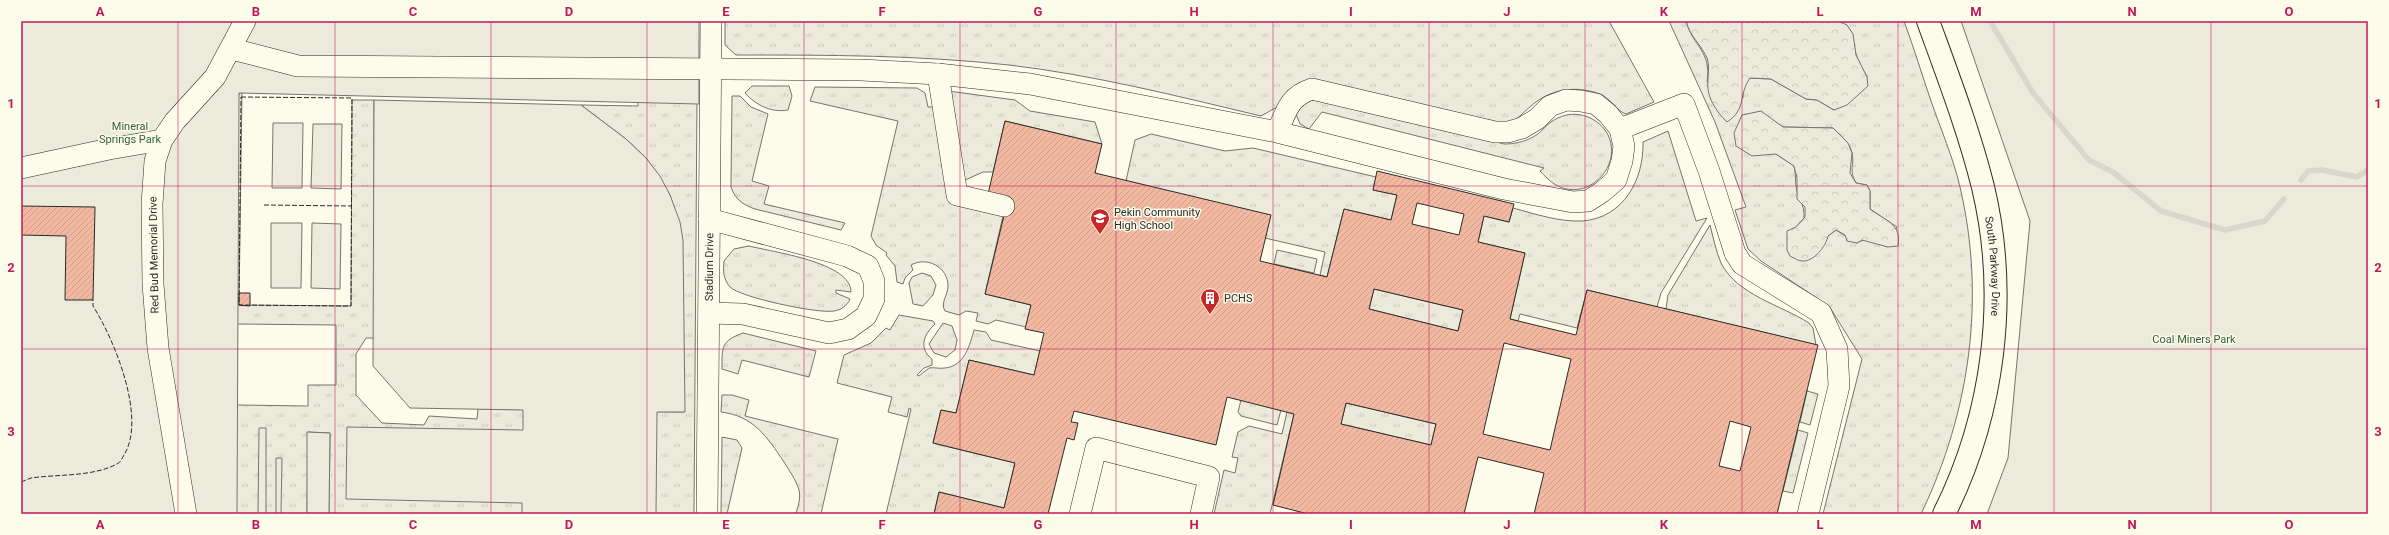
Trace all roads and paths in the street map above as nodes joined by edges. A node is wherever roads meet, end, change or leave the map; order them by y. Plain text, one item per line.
1 (245, 21) edge
2 (711, 21) edge
3 (1928, 21) edge
4 (232, 49) junction
5 (710, 70) junction
6 (938, 74) junction
7 (1620, 129) junction
8 (1277, 132) junction
9 (162, 140) junction
10 (21, 168) edge
11 (1004, 206) dead end
12 (709, 219) junction
13 (709, 313) junction
14 (186, 514) edge
15 (707, 514) edge
16 (1080, 514) edge
17 (1201, 514) edge
18 (1808, 514) edge
19 (1944, 514) edge

1 - 4 street, Red Bud Memorial Drive
2 - 5 street, Stadium Drive
3 - 19 main road, South Parkway Drive
4 - 5 street
4 - 9 street, Red Bud Memorial Drive
5 - 6 street
5 - 12 street, Stadium Drive
6 - 8 street
6 - 11 street
7 - 8 street
7 - 8 street
7 - 18 street
9 - 10 street
9 - 14 street, Red Bud Memorial Drive
12 - 13 street, Stadium Drive
12 - 13 street
13 - 15 street, Stadium Drive
16 - 17 street

